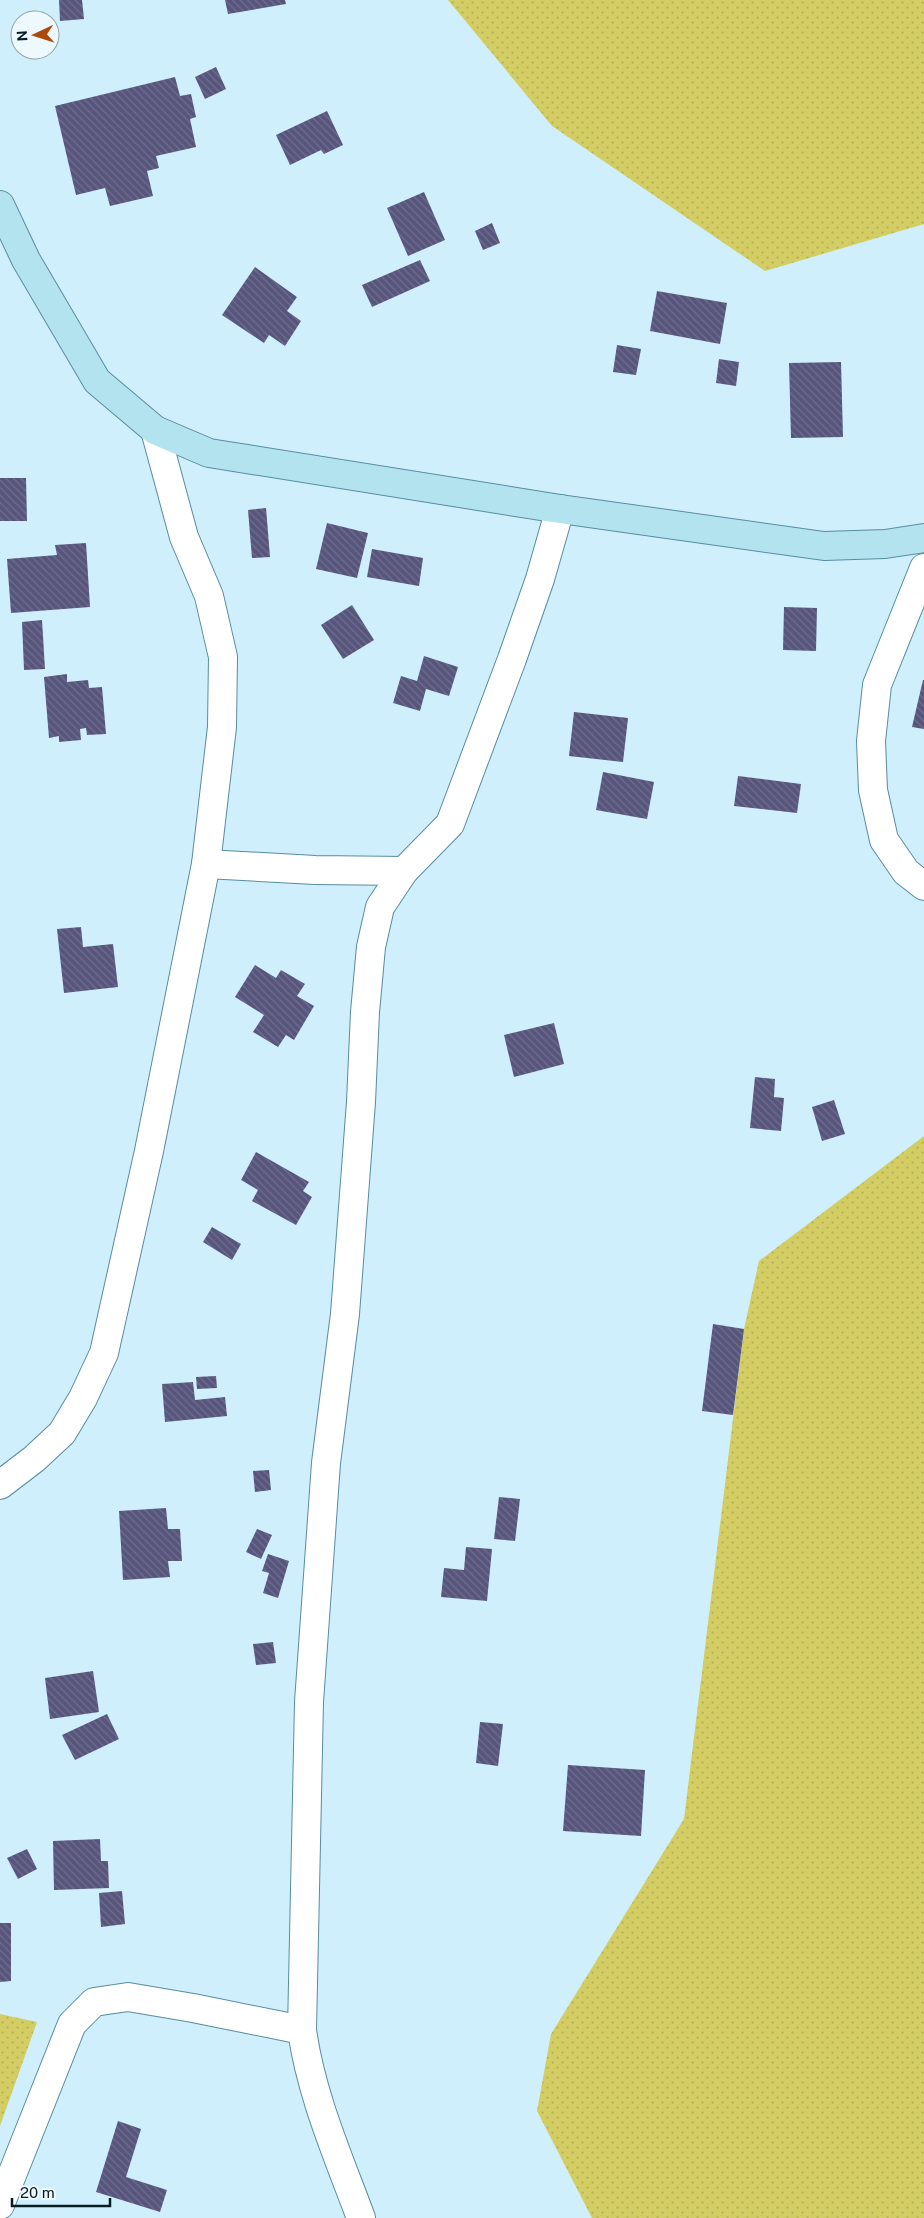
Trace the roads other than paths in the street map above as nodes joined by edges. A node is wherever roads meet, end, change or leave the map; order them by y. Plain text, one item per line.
1 (0, 205) edge
2 (155, 430) junction
3 (560, 509) junction
4 (924, 538) edge
5 (924, 568) edge
6 (206, 864) junction
7 (404, 871) junction
8 (924, 886) edge
9 (0, 1485) edge
10 (302, 2030) junction
11 (0, 2204) edge
12 (361, 2218) edge

1 - 2 street
2 - 3 street
2 - 6 street
3 - 4 street
3 - 7 street
5 - 8 street
6 - 7 street
6 - 9 street
7 - 10 street
10 - 11 street
10 - 12 street

